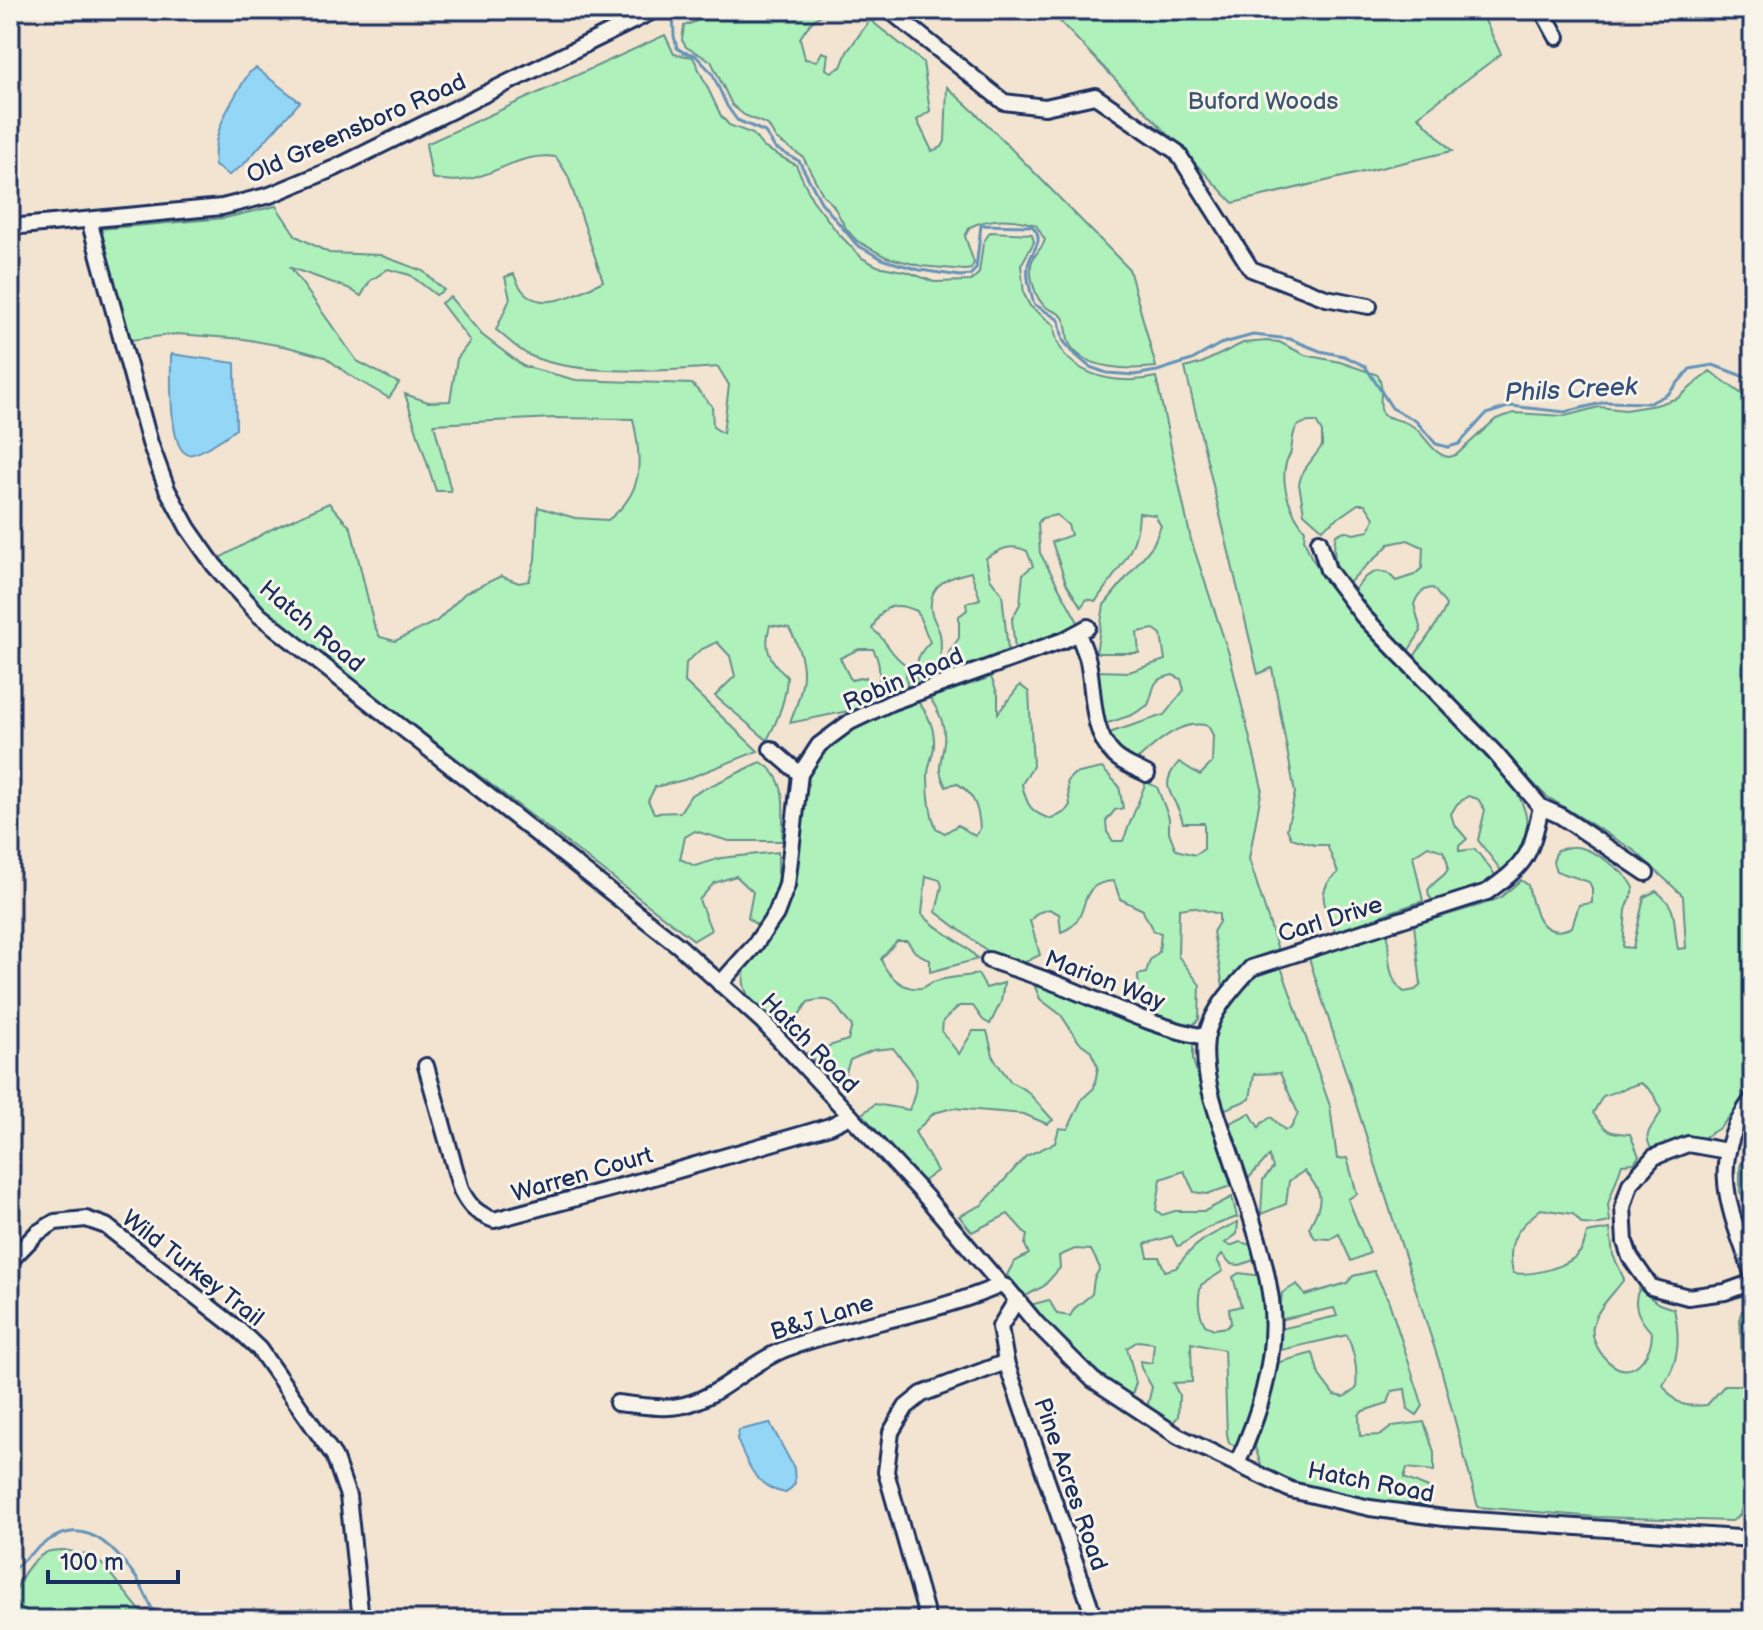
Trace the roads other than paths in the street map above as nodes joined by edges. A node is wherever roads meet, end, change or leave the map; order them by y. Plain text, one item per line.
1 (655, 10) edge
2 (889, 10) edge
3 (1542, 10) edge
4 (1557, 37) dead end
5 (89, 220) junction
6 (10, 227) edge
7 (1369, 306) dead end
8 (1319, 541) dead end
9 (771, 749) dead end
10 (800, 774) junction
11 (1147, 774) dead end
12 (1541, 807) junction
13 (1646, 873) dead end
14 (989, 960) dead end
15 (720, 984) junction
16 (1206, 1037) junction
17 (426, 1066) dead end
18 (1753, 1098) edge
19 (850, 1116) junction
20 (1727, 1151) junction
21 (10, 1261) edge
22 (1753, 1276) edge
23 (1753, 1282) edge
24 (1001, 1285) junction
25 (1017, 1299) junction
26 (1006, 1362) junction
27 (617, 1403) dead end
28 (1237, 1464) junction
29 (1752, 1535) edge
30 (361, 1620) edge
31 (928, 1620) edge
32 (1095, 1620) edge

1 - 5 street, Old Greensboro Road
2 - 7 street
3 - 4 street
5 - 6 street, Old Greensboro Road
5 - 15 street, Hatch Road
8 - 12 street
9 - 10 street
10 - 11 street, Robin Road
10 - 15 street, Robin Road
12 - 13 street
12 - 16 street, Carl Drive
14 - 16 street, Marion Way
15 - 19 street, Hatch Road
16 - 28 street
17 - 19 street, Warren Court
18 - 20 street
19 - 24 street, Hatch Road
20 - 22 street
20 - 23 street
21 - 30 street, Wild Turkey Trail
24 - 25 street, Hatch Road
24 - 27 street, B&J Lane
25 - 26 street, Pine Acres Road
25 - 28 street, Hatch Road
26 - 31 street
26 - 32 street, Pine Acres Road
28 - 29 street, Hatch Road

